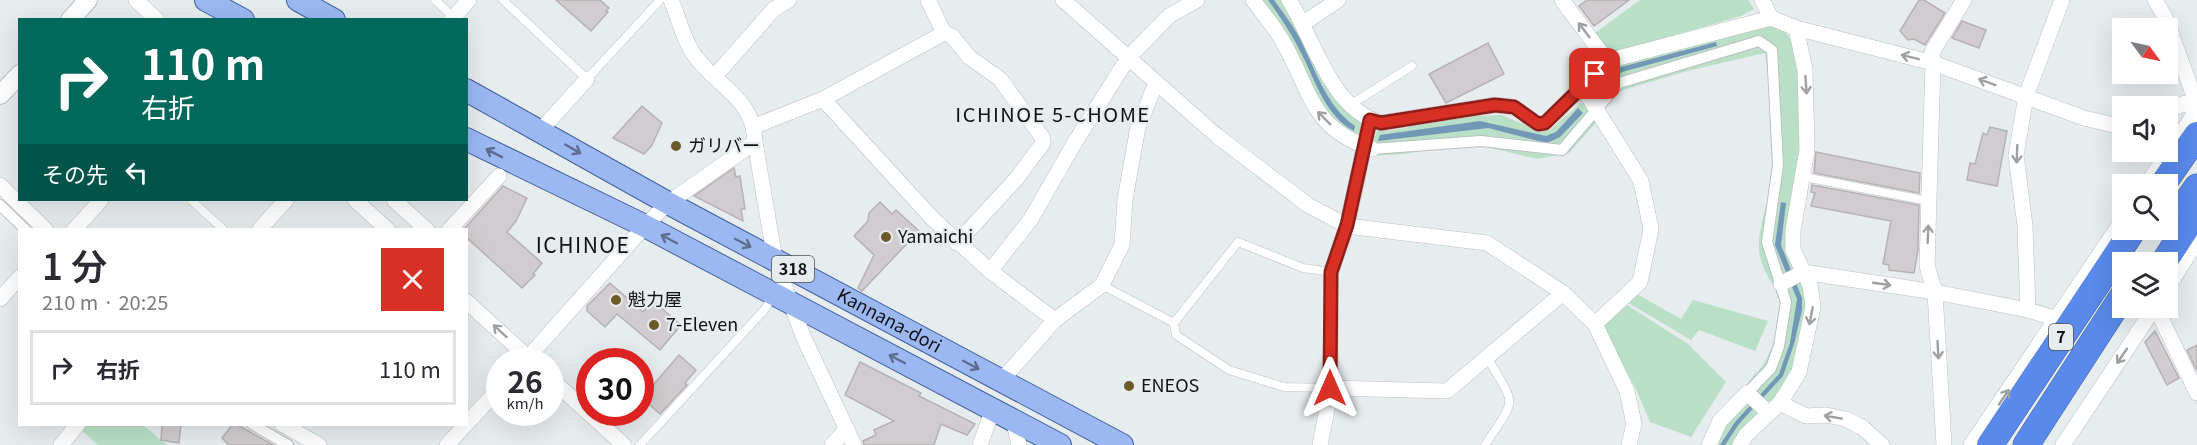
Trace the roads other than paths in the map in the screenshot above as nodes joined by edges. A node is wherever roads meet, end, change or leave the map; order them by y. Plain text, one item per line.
1 (88, 0) edge
2 (136, 0) edge
3 (206, 0) edge
4 (298, 0) edge
5 (435, 0) edge
6 (469, 0) edge
7 (504, 0) edge
8 (660, 0) edge
9 (670, 0) edge
10 (789, 0) edge
11 (928, 0) edge
12 (1197, 0) edge
13 (1253, 0) edge
14 (1289, 0) edge
15 (1338, 0) edge
16 (1562, 0) edge
17 (1763, 0) edge
18 (1964, 0) edge
19 (2062, 0) edge
20 (2155, 0) edge
21 (1071, 2) edge
22 (72, 18) edge
23 (155, 18) edge
24 (239, 18) edge
25 (330, 18) edge
26 (452, 18) edge
27 (1771, 18) junction
28 (1304, 23) junction
29 (1796, 28) junction
30 (944, 33) junction
31 (1128, 58) junction
32 (1607, 61) junction
33 (1933, 63) junction
34 (1412, 66) dead end
35 (18, 76) edge
36 (716, 76) junction
37 (587, 79) junction
38 (1156, 83) junction
39 (468, 91) edge
40 (0, 95) edge
41 (2197, 95) edge
42 (2026, 96) junction
43 (1590, 98) junction
44 (824, 99) junction
45 (1350, 105) junction
46 (2178, 106) edge
47 (2197, 110) edge
48 (2112, 125) edge
49 (755, 126) junction
50 (540, 131) junction
51 (2197, 135) edge
52 (1368, 138) junction
53 (468, 140) edge
54 (756, 142) junction
55 (2197, 156) edge
56 (2154, 174) edge
57 (2170, 174) edge
58 (499, 176) dead end
59 (1804, 177) junction
60 (0, 185) edge
61 (2178, 187) edge
62 (2197, 187) edge
63 (100, 201) edge
64 (192, 201) edge
65 (285, 201) edge
66 (356, 201) edge
67 (395, 201) edge
68 (1929, 201) junction
69 (668, 203) junction
70 (0, 205) edge
71 (2197, 212) edge
72 (2178, 214) edge
73 (1347, 225) junction
74 (645, 226) junction
75 (24, 228) edge
76 (44, 228) edge
77 (76, 228) edge
78 (222, 228) edge
79 (261, 228) edge
80 (386, 228) edge
81 (425, 228) edge
82 (451, 228) edge
83 (2112, 236) edge
84 (2126, 240) edge
85 (2197, 241) edge
86 (957, 243) junction
87 (2171, 252) edge
88 (775, 260) junction
89 (990, 271) junction
90 (2178, 271) edge
91 (1331, 272) junction
92 (18, 279) edge
93 (1792, 279) junction
94 (1102, 285) junction
95 (2112, 288) edge
96 (1935, 292) junction
97 (1563, 293) junction
98 (781, 298) junction
99 (0, 299) edge
100 (468, 303) edge
101 (2028, 310) junction
102 (2112, 312) edge
103 (2128, 318) edge
104 (2148, 318) edge
105 (2160, 318) edge
106 (2057, 319) junction
107 (1055, 320) junction
108 (1174, 323) junction
109 (1595, 324) junction
110 (515, 348) edge
111 (538, 348) edge
112 (1487, 357) junction
113 (1001, 381) junction
114 (1330, 388) junction
115 (564, 391) edge
116 (2197, 393) edge
117 (1749, 395) junction
118 (486, 403) edge
119 (1771, 408) junction
120 (1003, 414) junction
121 (468, 422) edge
122 (76, 426) edge
123 (255, 426) edge
124 (285, 426) edge
125 (464, 426) edge
126 (847, 429) junction
127 (312, 444) edge
128 (61, 445) edge
129 (288, 445) edge
130 (447, 445) edge
131 (624, 445) edge
132 (640, 445) edge
133 (832, 445) edge
134 (854, 445) edge
135 (980, 445) edge
136 (1019, 445) edge
137 (1060, 445) edge
138 (1122, 445) edge
139 (1320, 445) edge
140 (1485, 445) edge
141 (1629, 445) edge
142 (1709, 445) edge
143 (1740, 445) edge
144 (1882, 445) edge
145 (1944, 445) edge
146 (1971, 445) edge
147 (1990, 445) edge
148 (2010, 445) edge
149 (2026, 445) edge
150 (2045, 445) edge
151 (2063, 445) edge

1 - 22 street
2 - 23 street
3 - 24 main road
4 - 25 main road
5 - 26 lane
6 - 26 street
7 - 37 lane
8 - 37 lane
9 - 36 street
10 - 36 street
11 - 30 street
12 - 31 street
52 -> 13 street
14 - 28 street
15 - 28 street
32 -> 16 street
17 - 27 street
18 - 33 street
19 - 42 street
20 - 41 street
21 - 31 street
27 - 29 street
27 - 32 street
28 - 45 street
33 -> 29 street
29 -> 59 street
30 - 44 street
30 - 86 street
31 - 38 street
31 - 89 street
32 - 43 street
42 -> 33 street
33 - 68 street
34 - 45 lane
35 - 40 street
36 - 49 street
37 - 50 street
38 - 73 street
38 - 94 street
39 - 50 main road, Kannana-dori / 318
42 - 48 street
42 -> 101 street
43 - 52 street
43 - 52 street
43 - 93 street
43 - 109 street
44 - 49 street
44 - 86 street
45 - 52 street
46 - 47 street
47 - 56 street
49 - 54 street
50 -> 69 main road, Kannana-dori / 318
51 - 57 highway
52 - 73 street
74 -> 53 main road, Kannana-dori / 318
54 - 69 street
54 - 88 street
55 - 61 highway
58 - 82 street
59 - 68 lane
59 - 93 street
60 - 76 street
62 - 72 highway
63 - 77 street
64 - 78 lane
65 - 79 street
66 - 80 street
67 - 81 street
96 -> 68 street
69 - 74 street
69 -> 88 main road, Kannana-dori / 318
70 - 75 street
71 - 87 highway
73 - 91 street
73 - 97 street
98 -> 74 main road, Kannana-dori / 318
74 - 111 street
83 - 106 street
84 - 147 highway, 7
85 - 90 street
86 - 89 street
88 - 98 street
88 -> 113 main road, Kannana-dori / 318
89 - 107 street
91 - 108 lane
91 - 114 street
92 - 99 street
93 -> 96 street
93 - 117 street
93 -> 119 street
94 - 107 street
94 - 108 lane
95 - 148 highway
96 - 101 street
96 -> 145 street
97 - 109 street
97 - 112 street
120 -> 98 main road, Kannana-dori / 318
98 - 126 street
98 - 132 lane
110 -> 100 street
101 - 106 street
102 - 149 highway
103 - 150 highway
104 -> 151 street
105 - 116 street
146 -> 106 street
107 - 113 street
108 - 114 lane
109 - 141 street
112 - 114 street
112 - 140 lane
113 - 138 main road, Kannana-dori / 318
114 - 139 street
115 - 131 street
117 - 119 street
117 - 142 street
118 - 121 street
119 - 143 street
144 -> 119 street
120 - 135 street
120 - 136 street
120 - 137 main road, Kannana-dori / 318
122 - 128 street
123 - 129 street
124 - 127 street
125 - 130 street
126 - 133 street
126 - 134 street

